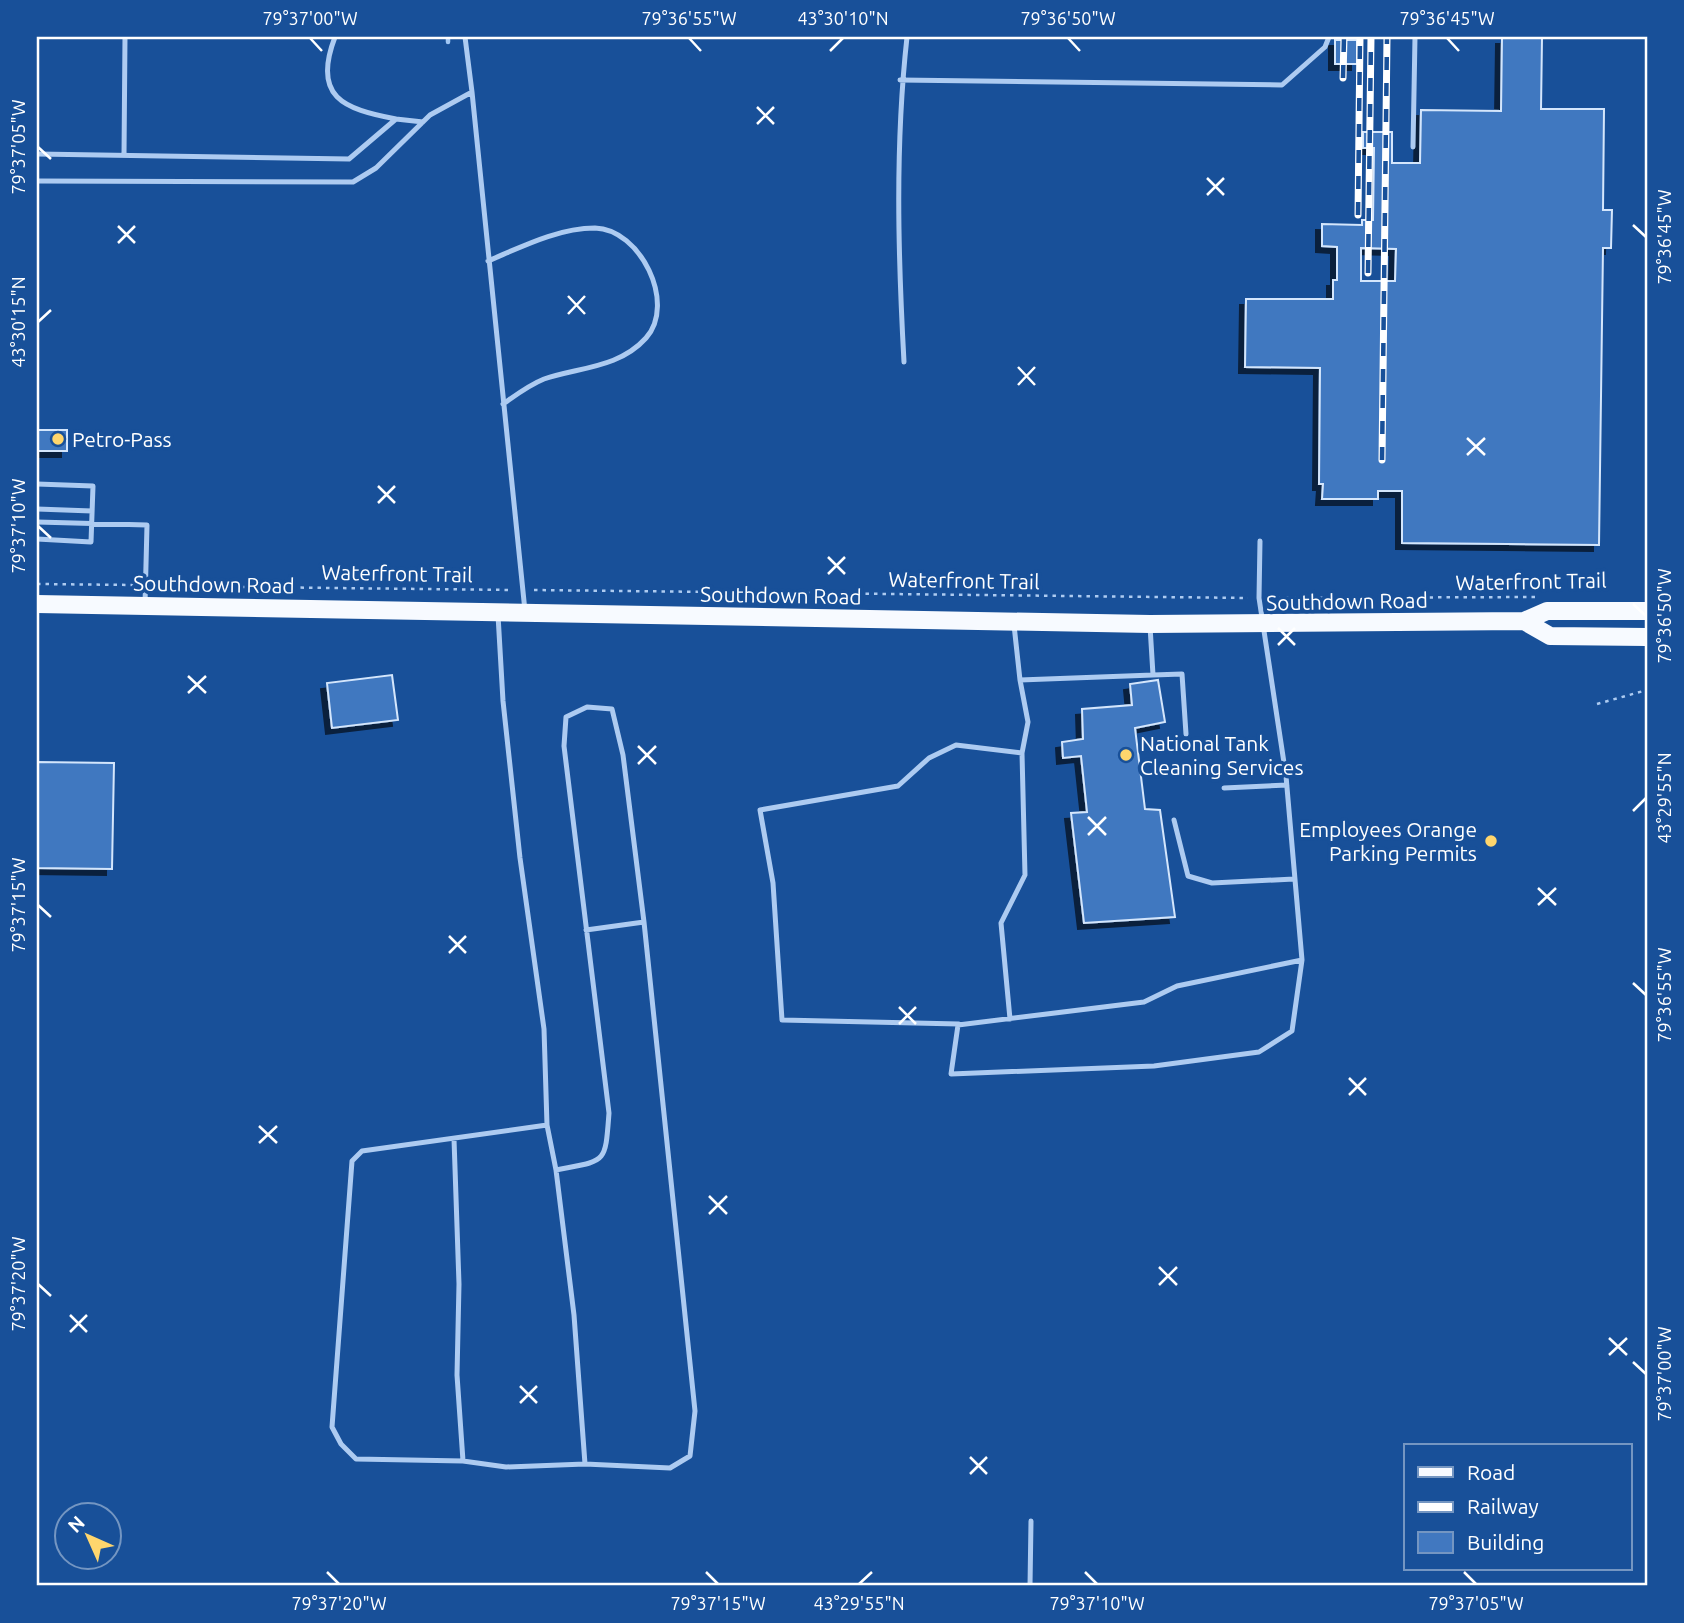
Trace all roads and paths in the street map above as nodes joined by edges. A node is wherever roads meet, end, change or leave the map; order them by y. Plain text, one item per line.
1 (125, 37) edge
2 (335, 37) edge
3 (465, 37) edge
4 (906, 37) edge
5 (1329, 37) edge
6 (1415, 37) edge
7 (900, 80) junction
8 (472, 92) junction
9 (396, 119) junction
10 (423, 122) junction
11 (1413, 147) dead end
12 (37, 154) edge
13 (124, 155) junction
14 (37, 181) edge
15 (488, 261) junction
16 (904, 362) dead end
17 (503, 404) junction
18 (37, 484) edge
19 (37, 509) edge
20 (92, 511) junction
21 (37, 522) edge
22 (91, 524) junction
23 (37, 539) edge
24 (1261, 541) dead end
25 (37, 584) edge
26 (145, 585) junction
27 (523, 590) junction
28 (1542, 597) dead end
29 (1259, 598) junction
30 (37, 604) edge
31 (145, 606) junction
32 (1647, 611) edge
33 (497, 612) junction
34 (525, 613) junction
35 (1524, 621) junction
36 (1014, 622) junction
37 (1150, 624) junction
38 (1265, 625) junction
39 (1647, 637) edge
40 (1153, 675) junction
41 (1020, 680) junction
42 (1647, 690) edge
43 (1597, 704) dead end
44 (1186, 734) dead end
45 (1022, 753) junction
46 (1287, 785) junction
47 (1224, 788) dead end
48 (1174, 820) dead end
49 (1293, 879) junction
50 (644, 922) junction
51 (586, 930) junction
52 (1302, 960) junction
53 (1010, 1018) junction
54 (959, 1024) junction
55 (547, 1125) junction
56 (454, 1139) junction
57 (556, 1170) junction
58 (463, 1461) junction
59 (585, 1464) junction
60 (1031, 1521) dead end
61 (1030, 1586) edge

1 - 13 lane
2 - 9 lane
3 - 8 lane
4 - 7 lane
5 - 7 lane
6 - 11 lane
7 - 16 lane
8 - 10 lane
8 - 15 lane
9 - 10 lane
9 - 13 lane
10 - 14 lane
12 - 13 lane
15 - 17 lane
15 - 17 lane
17 - 27 lane
18 - 20 lane
19 - 20 lane
20 - 22 lane
21 - 22 lane
22 - 23 lane
22 - 26 lane
24 - 29 lane
25 - 26 path, Waterfront Trail
26 - 27 path, Waterfront Trail
26 - 31 lane
27 - 29 path, Waterfront Trail
27 - 34 lane
28 - 29 path, Waterfront Trail
29 - 38 lane
30 - 31 main road, Southdown Road
31 - 33 main road, Southdown Road
32 - 35 main road, Southdown Road
33 - 34 main road, Southdown Road
33 - 55 lane
34 - 36 main road, Southdown Road
35 - 38 main road, Southdown Road
35 - 39 main road, Southdown Road
36 - 37 main road, Southdown Road
36 - 41 lane
37 - 38 main road, Southdown Road
37 - 40 lane
38 - 46 lane
40 - 41 lane
40 - 44 lane
41 - 45 lane
42 - 43 path
45 - 53 lane
45 - 54 lane
46 - 47 lane
46 - 49 lane
48 - 49 lane
49 - 52 lane
50 - 51 lane
50 - 51 lane
50 - 59 lane
51 - 57 lane
52 - 53 lane
52 - 54 lane
53 - 54 lane
55 - 56 lane
55 - 57 lane
56 - 58 lane
56 - 58 lane
57 - 59 lane
58 - 59 lane
60 - 61 lane

